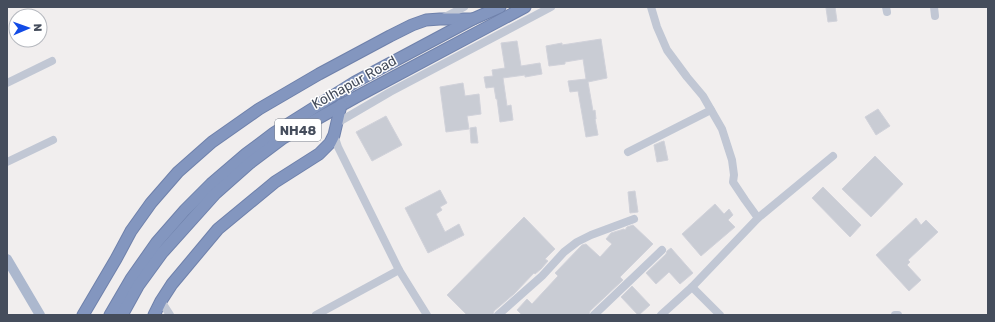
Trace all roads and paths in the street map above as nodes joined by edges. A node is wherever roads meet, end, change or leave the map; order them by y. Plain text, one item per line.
1 (464, 7) edge
2 (500, 7) edge
3 (525, 7) edge
4 (551, 7) edge
5 (650, 7) edge
6 (440, 19) junction
7 (473, 19) junction
8 (52, 60) dead end
9 (7, 83) edge
10 (341, 105) junction
11 (711, 110) junction
12 (337, 123) junction
13 (334, 135) junction
14 (54, 140) dead end
15 (628, 152) dead end
16 (833, 156) dead end
17 (7, 162) edge
18 (758, 218) junction
19 (634, 219) dead end
20 (662, 250) dead end
21 (7, 259) edge
22 (399, 270) junction
23 (692, 287) junction
24 (162, 301) junction
25 (40, 315) edge
26 (83, 315) edge
27 (110, 315) edge
28 (122, 315) edge
29 (154, 315) edge
30 (170, 315) edge
31 (316, 315) edge
32 (427, 315) edge
33 (498, 315) edge
34 (594, 315) edge
35 (661, 315) edge
36 (720, 315) edge

1 - 6 street
2 - 7 highway, NH48
3 - 10 highway, Kolhapur Road / NH48
4 - 12 street
5 - 11 street
6 - 7 highway
6 - 26 highway
7 - 27 highway, NH48
8 - 9 street
10 - 12 highway
10 - 28 highway, Kolhapur Road / NH48
11 - 15 street
11 - 18 street
12 - 13 highway
13 - 22 street
13 - 24 highway
14 - 17 street
16 - 18 street
18 - 23 street
19 - 33 street
20 - 34 street
21 - 25 main road
22 - 31 street
22 - 32 street
23 - 35 street
23 - 36 street
24 - 29 highway
24 - 30 street

